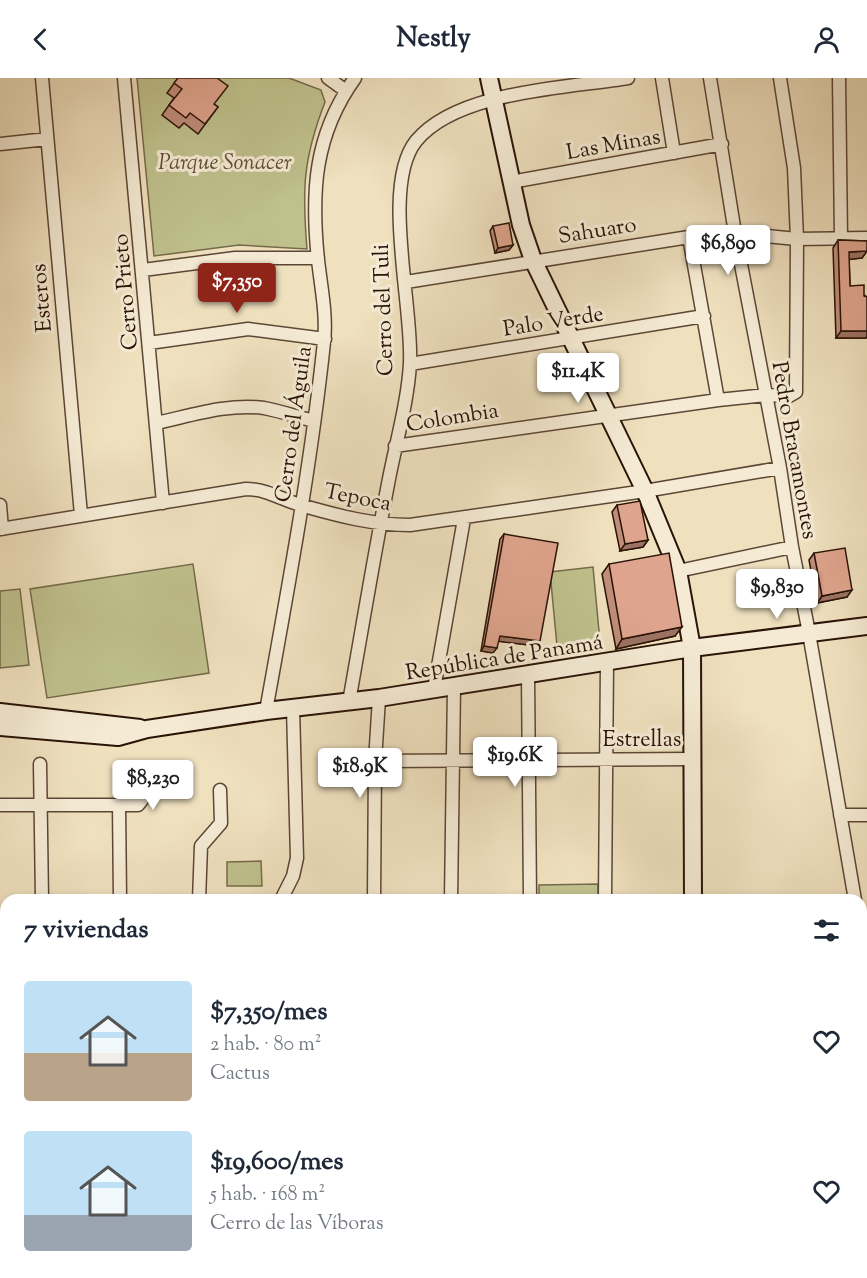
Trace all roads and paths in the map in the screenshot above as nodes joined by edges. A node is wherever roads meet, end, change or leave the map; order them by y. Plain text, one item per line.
1 (42, 78) edge
2 (124, 78) edge
3 (328, 78) edge
4 (355, 78) edge
5 (489, 78) edge
6 (628, 78) edge
7 (662, 78) edge
8 (710, 78) edge
9 (780, 78) edge
10 (839, 78) edge
11 (346, 91) junction
12 (494, 99) junction
13 (47, 139) junction
14 (0, 144) edge
15 (722, 144) junction
16 (674, 153) junction
17 (511, 183) junction
18 (735, 233) junction
19 (689, 237) junction
20 (797, 238) junction
21 (841, 238) junction
22 (867, 238) edge
23 (318, 258) junction
24 (533, 260) junction
25 (143, 270) junction
26 (406, 282) junction
27 (704, 316) junction
28 (325, 339) junction
29 (572, 339) junction
30 (150, 343) junction
31 (410, 364) junction
32 (766, 394) junction
33 (718, 400) junction
34 (608, 414) junction
35 (314, 421) junction
36 (156, 423) junction
37 (395, 446) junction
38 (780, 468) junction
39 (645, 491) junction
40 (164, 503) junction
41 (0, 505) edge
42 (302, 506) junction
43 (81, 515) junction
44 (464, 519) junction
45 (380, 525) junction
46 (1, 529) edge
47 (792, 547) junction
48 (678, 571) junction
49 (867, 626) edge
50 (809, 633) junction
51 (692, 648) junction
52 (607, 662) junction
53 (528, 676) junction
54 (454, 686) junction
55 (434, 689) junction
56 (379, 698) junction
57 (349, 702) junction
58 (293, 708) junction
59 (266, 711) junction
60 (0, 712) edge
61 (0, 719) edge
62 (122, 725) junction
63 (0, 727) edge
64 (147, 729) junction
65 (605, 759) junction
66 (692, 759) junction
67 (452, 760) junction
68 (530, 760) junction
69 (375, 761) junction
70 (40, 764) dead end
71 (145, 772) dead end
72 (220, 790) dead end
73 (119, 804) junction
74 (0, 805) edge
75 (41, 805) junction
76 (840, 815) junction
77 (867, 815) edge
78 (42, 894) edge
79 (120, 894) edge
80 (199, 894) edge
81 (284, 894) edge
82 (374, 894) edge
83 (451, 894) edge
84 (530, 894) edge
85 (605, 894) edge
86 (693, 894) edge
87 (854, 894) edge

1 - 13 street, Esteros
2 - 25 street, Cerro Prieto
3 - 11 street
4 - 11 street, Cerro del Águila
5 - 12 main road
6 - 12 street, Cerro del Tuli
7 - 16 street
8 - 15 street, Pedro Bracamontes
9 - 20 street
10 - 21 street
11 - 23 street, Cerro del Águila
12 - 17 main road
12 - 26 street, Cerro del Tuli
13 - 14 street
13 - 43 street, Esteros
15 - 16 street, Las Minas
15 - 18 street, Pedro Bracamontes
16 - 17 street, Las Minas
17 - 24 main road
18 - 19 street, Sahuaro
18 - 20 street, Sahuaro
18 - 32 street, Pedro Bracamontes
19 - 24 street, Sahuaro
19 - 27 street
20 - 21 street, Sahuaro
20 - 32 street, Colombia
21 - 22 street, Sahuaro
23 - 25 street
23 - 28 street, Cerro del Águila
24 - 26 street, Sahuaro
24 - 29 main road
25 - 30 street, Cerro Prieto
26 - 31 street, Cerro del Tuli
27 - 29 street, Palo Verde
27 - 33 street
28 - 30 street
28 - 35 street, Cerro del Águila
29 - 31 street, Palo Verde
29 - 34 main road
30 - 36 street, Cerro Prieto
31 - 37 street, Cerro del Tuli
32 - 33 street, Colombia
32 - 38 street, Pedro Bracamontes
33 - 34 street, Colombia
34 - 37 street, Colombia
34 - 39 main road
35 - 36 street
35 - 42 street, Cerro del Águila
36 - 40 street, Cerro Prieto
37 - 45 street, Cerro del Tuli
38 - 39 street, Tepoca
38 - 47 street, Pedro Bracamontes
39 - 44 street, Tepoca
39 - 48 main road
40 - 42 street, Tepoca
40 - 43 street, Tepoca
41 - 46 street
42 - 45 street, Tepoca
42 - 59 street, Cerro del Águila
43 - 46 street, Tepoca
44 - 45 street, Tepoca
44 - 55 street
45 - 57 street, Cerro del Tuli
47 - 48 street
47 - 50 street, Pedro Bracamontes
48 - 51 main road
49 - 50 main road, República de Panamá
50 - 51 main road, República de Panamá
50 - 76 street, Pedro Bracamontes
51 - 52 main road, República de Panamá
51 - 66 main road
52 - 53 main road, República de Panamá
52 - 65 street
53 - 54 main road, República de Panamá
53 - 68 street
54 - 55 main road, República de Panamá
54 - 67 street
55 - 56 main road, República de Panamá
56 - 57 main road, República de Panamá
56 - 69 street
57 - 58 main road, República de Panamá
58 - 59 main road, República de Panamá
58 - 81 street
59 - 64 main road, República de Panamá
60 - 62 main road, República de Panamá
61 - 62 main road
62 - 64 main road, República de Panamá
63 - 64 main road, República de Panamá
65 - 66 street, Estrellas
65 - 68 street, Estrellas
65 - 85 street
66 - 86 main road
67 - 68 street, Estrellas
67 - 69 street, Estrellas
67 - 83 street
68 - 84 street
69 - 82 street
70 - 75 street
71 - 73 street
72 - 80 street
73 - 75 street
73 - 79 street
74 - 75 street
75 - 78 street
76 - 77 street
76 - 87 street, Pedro Bracamontes

